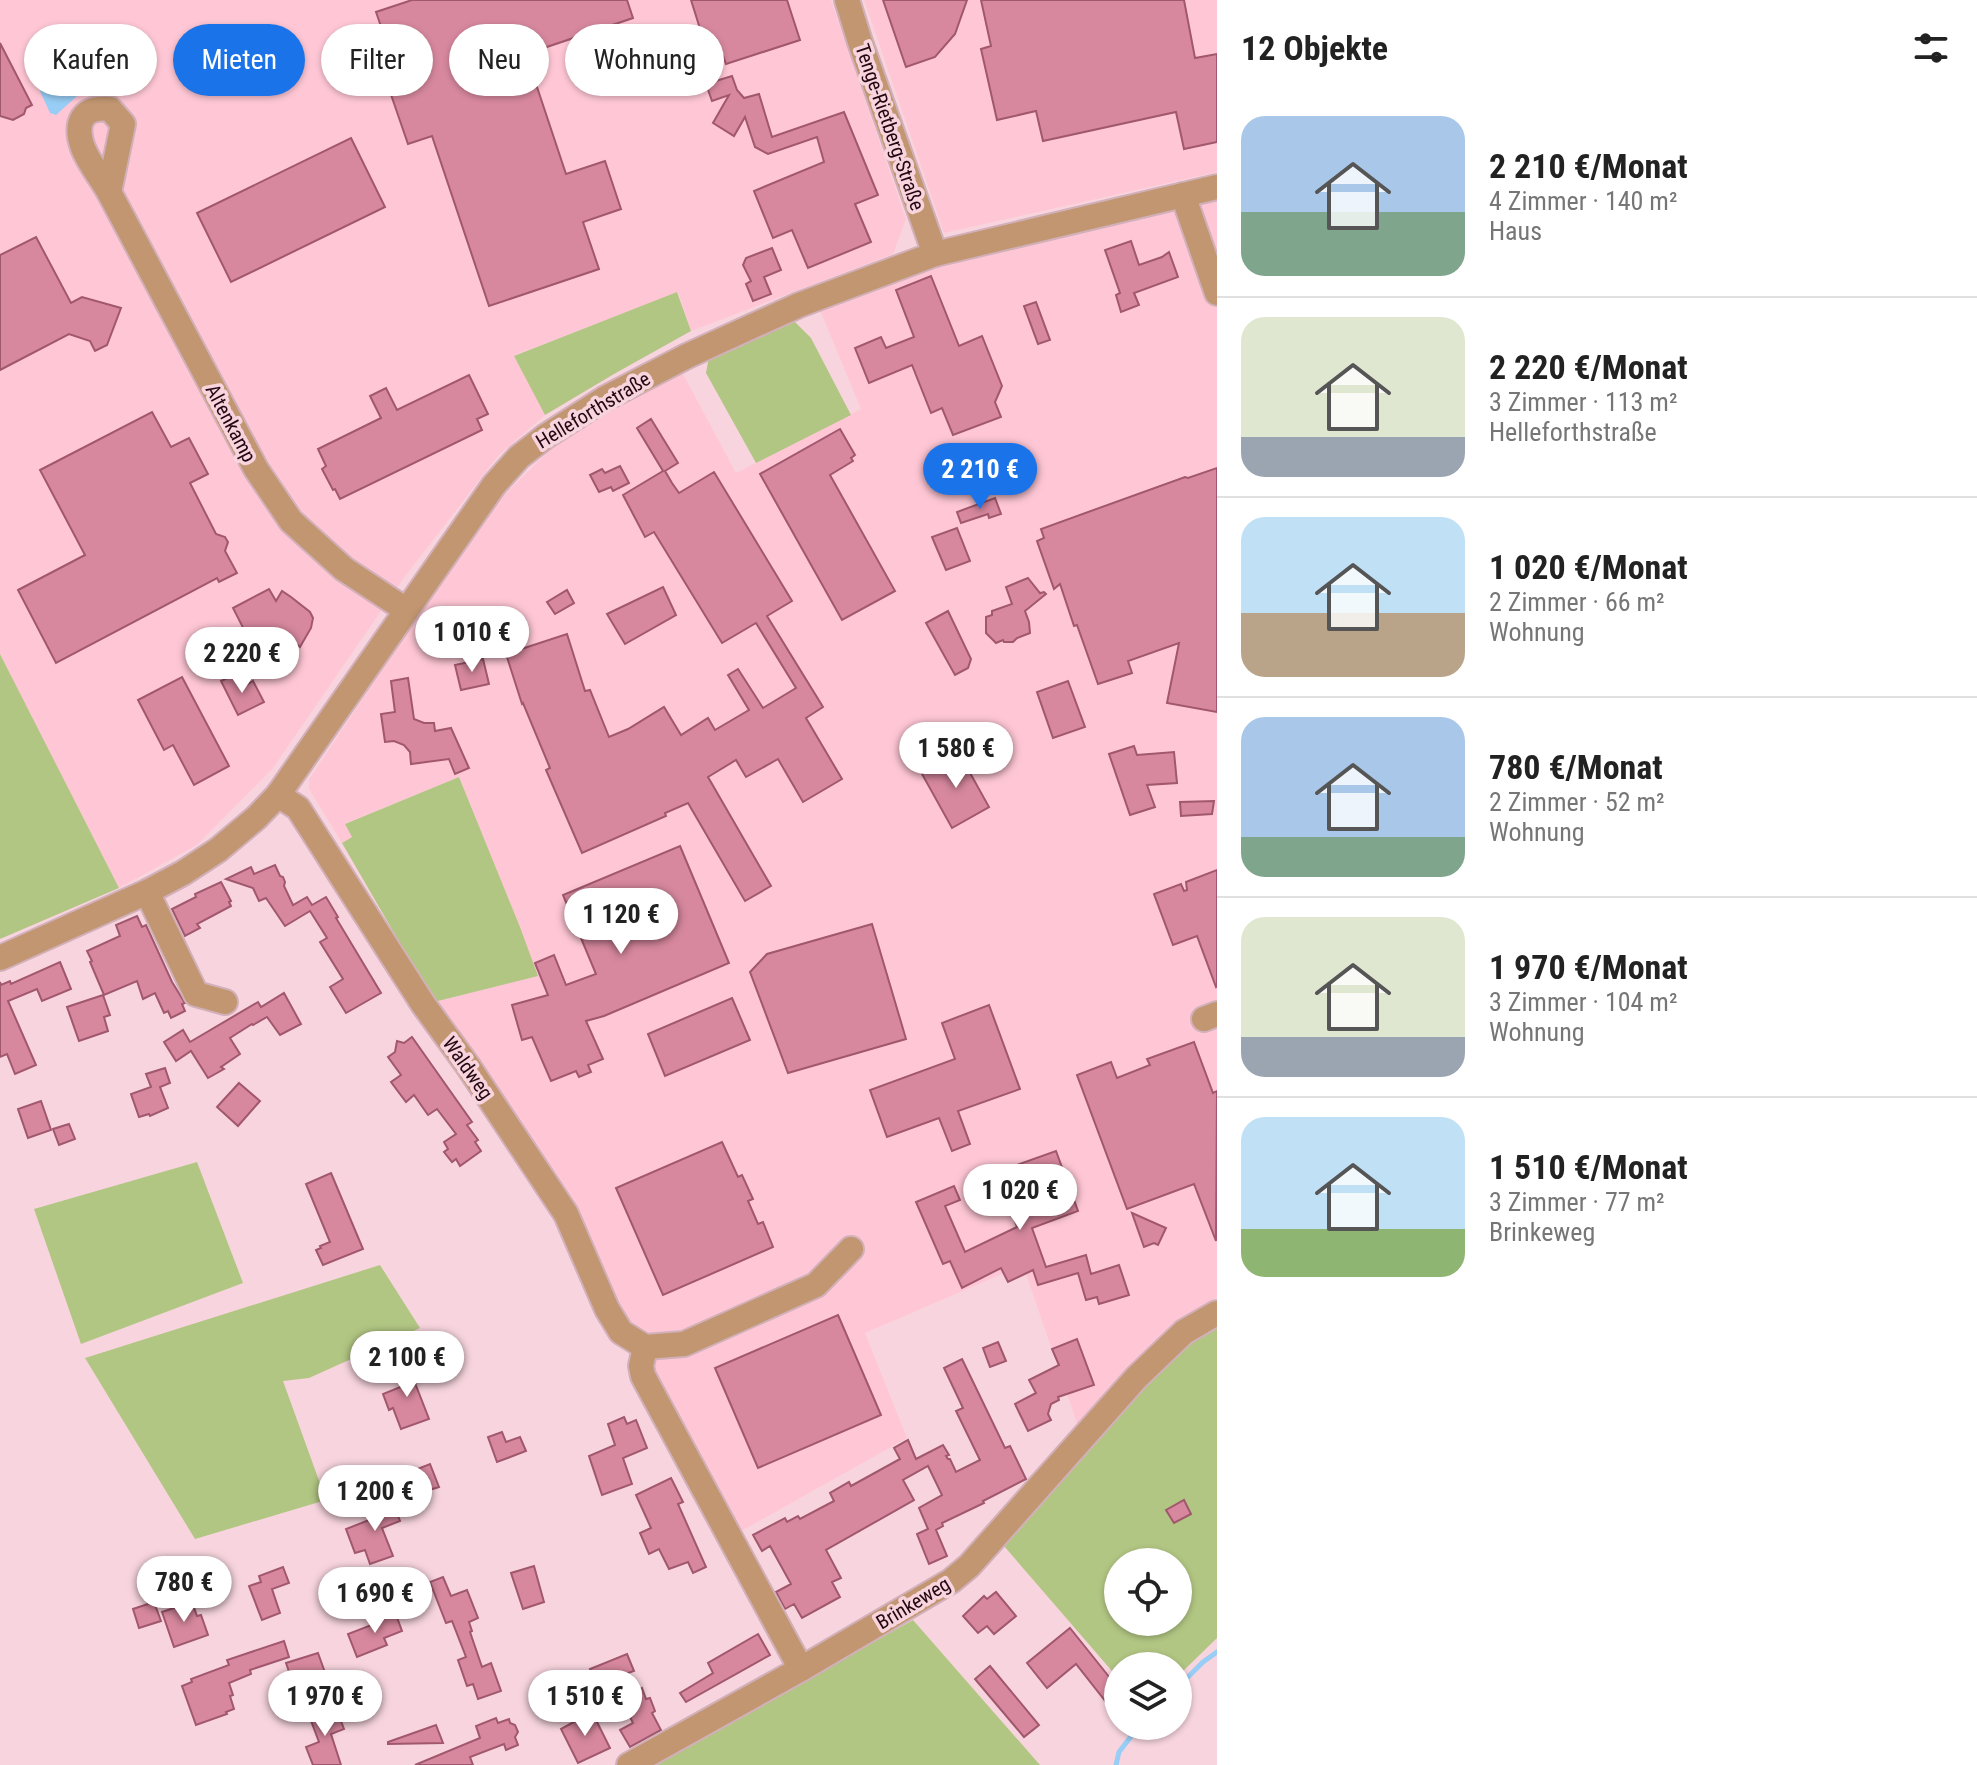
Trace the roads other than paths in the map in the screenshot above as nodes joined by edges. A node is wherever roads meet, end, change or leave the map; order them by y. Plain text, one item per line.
1 (847, 0) edge
2 (1217, 187) edge
3 (109, 192) dead end
4 (1183, 195) junction
5 (935, 254) junction
6 (1217, 293) edge
7 (406, 610) junction
8 (278, 795) junction
9 (147, 892) junction
10 (0, 958) edge
11 (225, 1002) dead end
12 (851, 1249) dead end
13 (1217, 1313) edge
14 (645, 1347) junction
15 (801, 1669) junction
16 (629, 1765) edge

1 - 5 street, Tenge-Rietberg-Straße
2 - 4 street, Helleforthstraße
3 - 7 street, Altenkamp
4 - 5 street, Helleforthstraße
4 - 6 street
5 - 7 street, Helleforthstraße
7 - 8 street, Helleforthstraße
8 - 9 street, Helleforthstraße
8 - 14 street, Waldweg
9 - 10 street, Helleforthstraße
9 - 11 street
12 - 14 street
13 - 15 street, Brinkeweg
14 - 15 street
15 - 16 street, Brinkeweg

